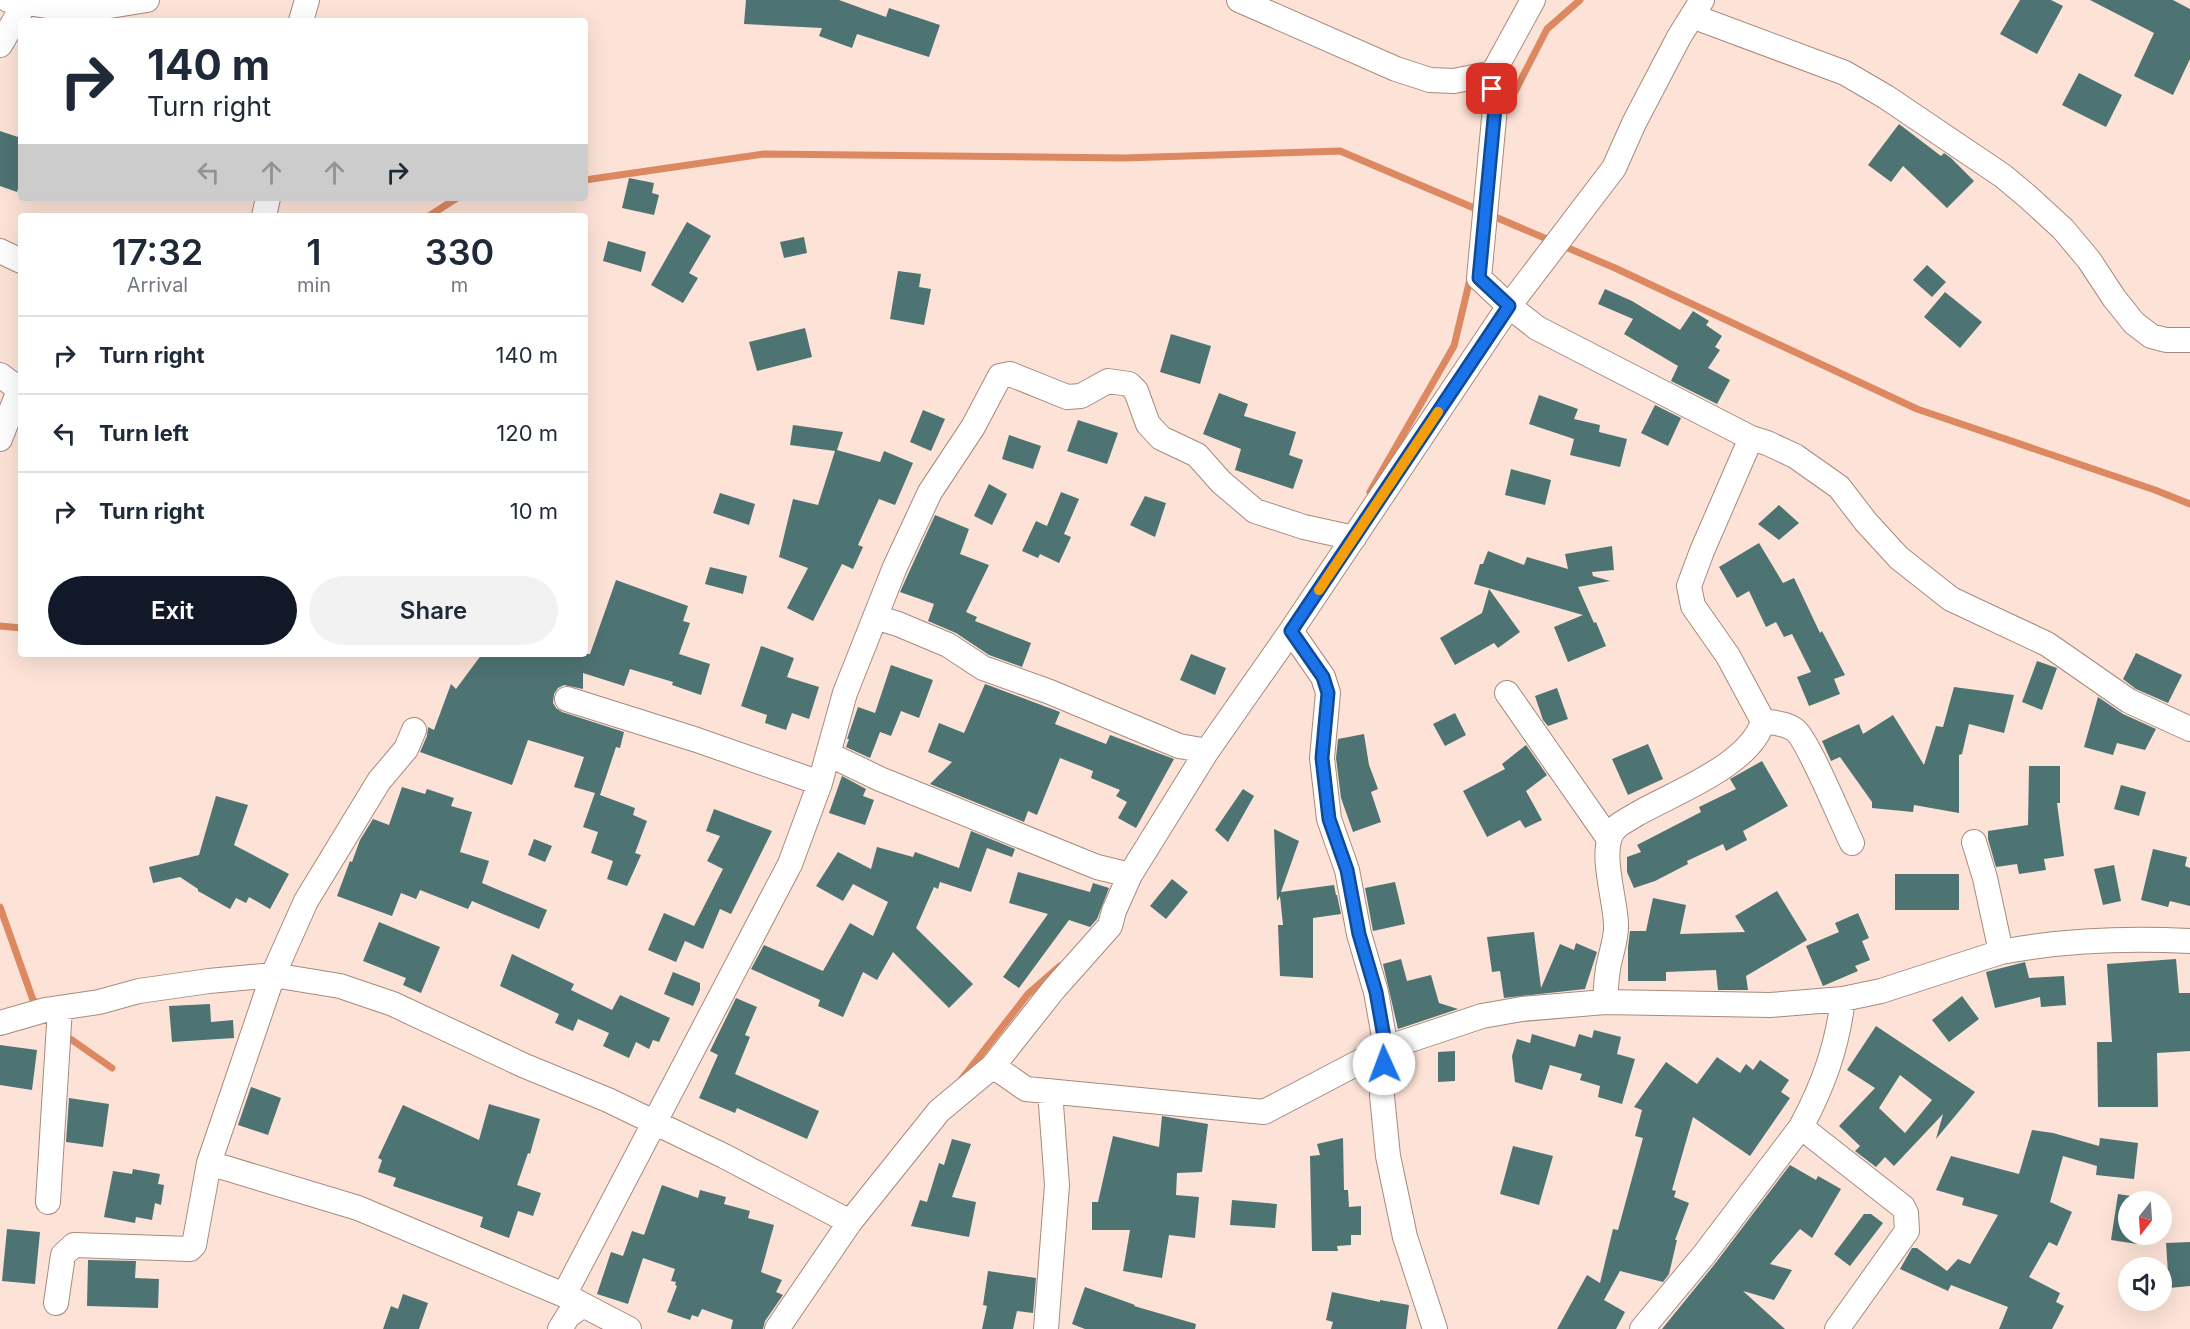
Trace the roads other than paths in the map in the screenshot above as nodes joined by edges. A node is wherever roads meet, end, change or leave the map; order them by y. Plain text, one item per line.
1 (147, 0) edge
2 (307, 0) edge
3 (1239, 0) edge
4 (1533, 0) edge
5 (16, 2) edge
6 (1697, 8) edge
7 (302, 18) edge
8 (0, 45) edge
9 (1493, 73) junction
10 (0, 251) edge
11 (18, 260) edge
12 (1509, 306) junction
13 (2190, 340) edge
14 (13, 383) edge
15 (1751, 438) junction
16 (0, 439) edge
17 (1354, 538) junction
18 (874, 617) junction
19 (1291, 631) junction
20 (1507, 693) dead end
21 (567, 699) dead end
22 (1763, 721) junction
23 (2190, 729) edge
24 (414, 730) dead end
25 (1208, 751) junction
26 (828, 754) junction
27 (820, 783) junction
28 (1609, 839) junction
29 (1974, 842) dead end
30 (1852, 843) dead end
31 (1130, 875) junction
32 (2190, 941) edge
33 (2001, 952) junction
34 (273, 975) junction
35 (1843, 999) junction
36 (1605, 1002) junction
37 (60, 1008) junction
38 (0, 1023) edge
39 (1386, 1048) junction
40 (993, 1066) junction
41 (1050, 1091) junction
42 (654, 1124) junction
43 (1801, 1127) junction
44 (209, 1163) junction
45 (48, 1202) dead end
46 (850, 1222) junction
47 (573, 1300) junction
48 (56, 1303) dead end
49 (560, 1329) edge
50 (629, 1329) edge
51 (777, 1329) edge
52 (1046, 1329) edge
53 (1435, 1329) edge
54 (1642, 1329) edge
55 (1837, 1329) edge

1 - 5 street
2 - 7 street
3 - 9 street
4 - 9 street
5 - 8 street
6 - 12 street
6 - 13 street
9 - 12 street
10 - 11 street
12 - 15 street
12 - 17 street
14 - 16 street
15 - 22 street
15 - 23 street
17 - 18 street
17 - 19 street
18 - 25 street
18 - 26 street
19 - 25 street
19 - 39 street
20 - 28 street
21 - 27 street
22 - 28 street
22 - 30 street
24 - 34 street
25 - 31 street
26 - 27 street
26 - 31 street
27 - 42 street
28 - 36 street
29 - 33 street
31 - 40 street
32 - 33 street
33 - 35 street
34 - 37 street
34 - 42 street
34 - 44 street
35 - 36 street
35 - 43 street
36 - 39 street
37 - 38 street
37 - 45 street
39 - 41 street
39 - 53 street
40 - 41 street
40 - 46 street
41 - 52 street
42 - 46 street
42 - 47 street
43 - 54 street
43 - 55 street
44 - 47 street
44 - 48 street
46 - 51 street
47 - 49 street
47 - 50 street

